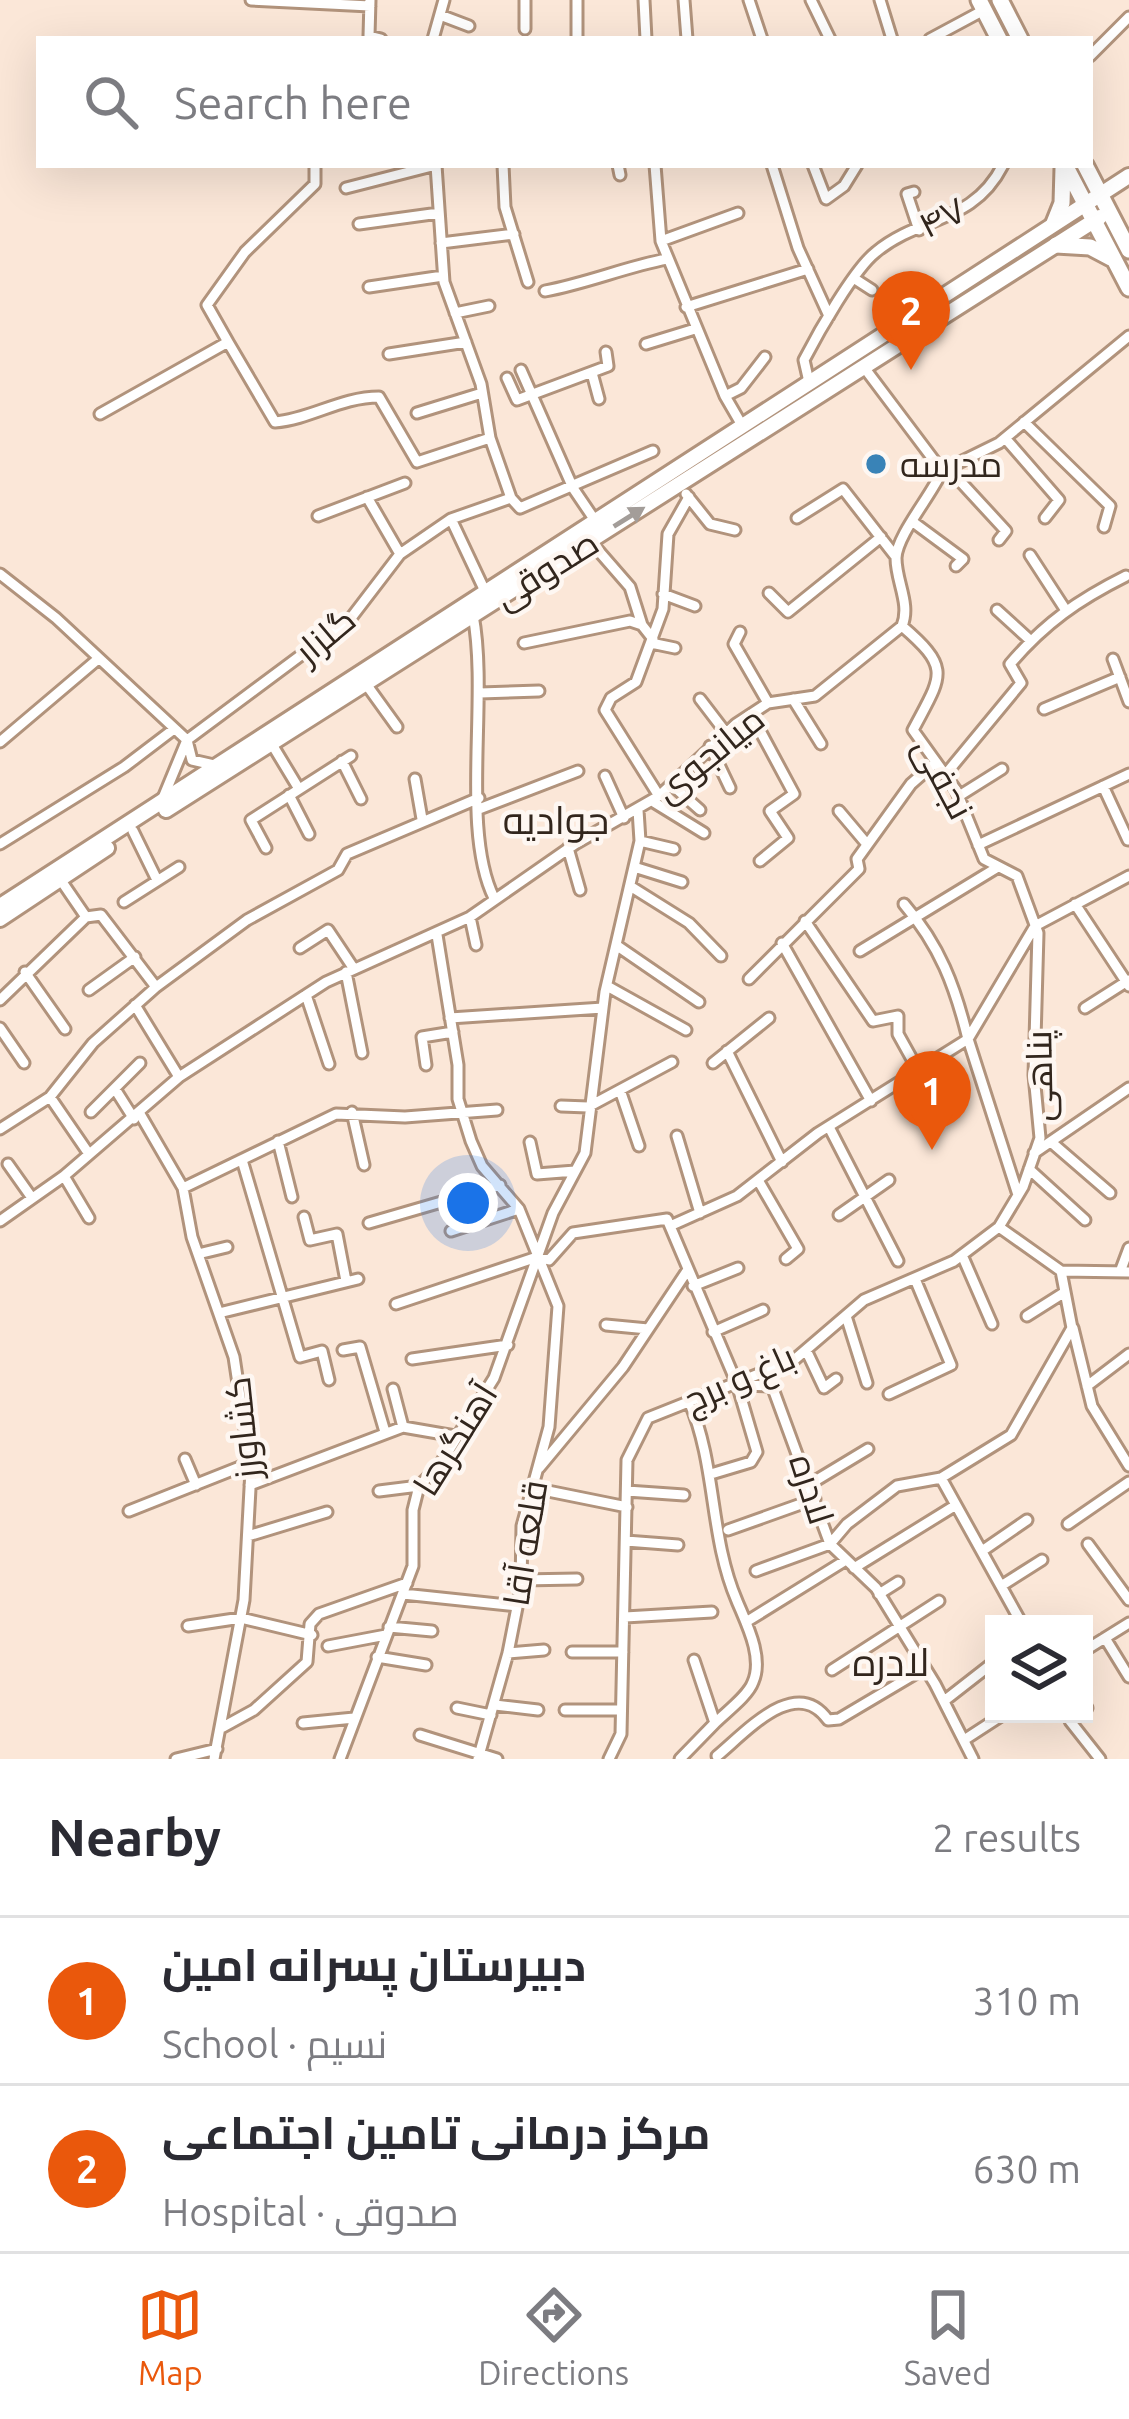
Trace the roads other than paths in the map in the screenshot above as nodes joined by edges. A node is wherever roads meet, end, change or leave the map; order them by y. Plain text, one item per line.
1 (251, 0) edge
2 (444, 0) edge
3 (525, 0) edge
4 (578, 0) edge
5 (644, 0) edge
6 (685, 0) edge
7 (748, 0) edge
8 (811, 0) edge
9 (880, 0) edge
10 (1000, 0) edge
11 (370, 3) edge
12 (981, 5) edge
13 (440, 15) junction
14 (1129, 17) edge
15 (469, 26) dead end
16 (525, 29) dead end
17 (368, 36) edge
18 (434, 36) edge
19 (578, 36) edge
20 (646, 36) edge
21 (688, 36) edge
22 (761, 36) edge
23 (829, 36) edge
24 (891, 36) edge
25 (934, 36) edge
26 (997, 36) edge
27 (1018, 36) edge
28 (1093, 53) edge
29 (315, 168) edge
30 (424, 168) edge
31 (436, 168) edge
32 (502, 168) edge
33 (655, 168) edge
34 (773, 168) edge
35 (814, 168) edge
36 (855, 168) edge
37 (999, 168) edge
38 (1064, 168) edge
39 (1066, 168) edge
40 (1087, 168) edge
41 (1129, 176) edge
42 (346, 188) dead end
43 (914, 192) dead end
44 (1100, 194) junction
45 (1084, 204) junction
46 (440, 213) junction
47 (738, 214) dead end
48 (1101, 216) junction
49 (1054, 223) junction
50 (359, 224) dead end
51 (919, 230) junction
52 (514, 235) junction
53 (661, 242) junction
54 (441, 243) junction
55 (1056, 245) junction
56 (1122, 255) edge
57 (667, 259) junction
58 (985, 267) junction
59 (808, 268) junction
60 (443, 276) junction
61 (855, 279) junction
62 (528, 282) dead end
63 (994, 284) junction
64 (369, 287) dead end
65 (1129, 288) edge
66 (872, 290) dead end
67 (545, 291) dead end
68 (489, 306) dead end
69 (686, 307) junction
70 (455, 313) junction
71 (829, 316) junction
72 (695, 329) junction
73 (1129, 336) edge
74 (228, 342) junction
75 (466, 342) junction
76 (646, 344) dead end
77 (606, 352) dead end
78 (389, 354) dead end
79 (765, 357) dead end
80 (863, 366) junction
81 (521, 370) dead end
82 (592, 373) junction
83 (507, 378) dead end
84 (809, 382) junction
85 (482, 393) junction
86 (531, 395) junction
87 (725, 396) junction
88 (599, 399) dead end
89 (417, 413) dead end
90 (100, 414) dead end
91 (1024, 422) junction
92 (743, 427) junction
93 (490, 438) junction
94 (1005, 438) junction
95 (653, 452) dead end
96 (945, 470) junction
97 (405, 483) dead end
98 (572, 488) junction
99 (683, 492) junction
100 (367, 497) junction
101 (511, 499) junction
102 (318, 516) dead end
103 (797, 518) dead end
104 (1046, 518) dead end
105 (451, 519) junction
106 (593, 519) junction
107 (913, 522) junction
108 (1104, 526) dead end
109 (735, 530) dead end
110 (881, 537) junction
111 (999, 540) dead end
112 (590, 541) junction
113 (400, 554) junction
114 (1030, 555) dead end
115 (896, 557) junction
116 (956, 566) dead end
117 (0, 574) edge
118 (1126, 576) dead end
119 (769, 593) dead end
120 (663, 594) junction
121 (486, 597) junction
122 (695, 606) dead end
123 (470, 608) junction
124 (1065, 609) junction
125 (997, 610) dead end
126 (642, 625) junction
127 (902, 626) junction
128 (740, 632) dead end
129 (1031, 640) junction
130 (652, 641) junction
131 (524, 643) dead end
132 (675, 648) dead end
133 (98, 658) junction
134 (1113, 659) dead end
135 (1120, 677) junction
136 (366, 684) junction
137 (539, 691) dead end
138 (480, 693) junction
139 (700, 698) dead end
140 (793, 699) junction
141 (1129, 702) edge
142 (768, 703) junction
143 (1044, 709) dead end
144 (751, 714) junction
145 (397, 727) dead end
146 (174, 729) junction
147 (726, 733) junction
148 (187, 740) junction
149 (0, 742) edge
150 (821, 744) dead end
151 (273, 746) junction
152 (710, 746) junction
153 (224, 762) junction
154 (937, 762) junction
155 (1002, 769) dead end
156 (578, 771) dead end
157 (1129, 774) edge
158 (945, 775) junction
159 (605, 776) dead end
160 (415, 779) dead end
161 (673, 786) junction
162 (1103, 786) junction
163 (730, 788) dead end
164 (294, 792) junction
165 (958, 796) junction
166 (361, 799) dead end
167 (656, 799) junction
168 (161, 803) junction
169 (479, 804) junction
170 (638, 810) junction
171 (700, 810) dead end
172 (839, 812) dead end
173 (624, 818) junction
174 (422, 819) junction
175 (134, 831) junction
176 (704, 833) dead end
177 (309, 834) dead end
178 (1128, 840) edge
179 (640, 841) junction
180 (866, 843) junction
181 (0, 844) edge
182 (978, 845) junction
183 (266, 848) dead end
184 (568, 848) junction
185 (674, 848) dead end
186 (760, 861) dead end
187 (179, 866) dead end
188 (998, 866) junction
189 (634, 867) junction
190 (1129, 876) edge
191 (60, 879) junction
192 (157, 880) junction
193 (682, 882) dead end
194 (630, 886) junction
195 (580, 890) dead end
196 (494, 898) junction
197 (124, 902) dead end
198 (904, 904) dead end
199 (1076, 904) junction
200 (0, 906) edge
201 (86, 917) junction
202 (470, 917) junction
203 (0, 919) edge
204 (916, 919) junction
205 (805, 921) junction
206 (1035, 926) junction
207 (437, 935) junction
208 (782, 943) junction
209 (476, 945) dead end
210 (616, 945) junction
211 (300, 948) dead end
212 (860, 951) dead end
213 (721, 956) dead end
214 (135, 957) junction
215 (350, 970) junction
216 (25, 971) junction
217 (749, 979) dead end
218 (1128, 982) edge
219 (607, 986) junction
220 (156, 987) junction
221 (89, 990) dead end
222 (306, 995) junction
223 (0, 1000) edge
224 (699, 1002) dead end
225 (135, 1006) junction
226 (603, 1008) junction
227 (1085, 1008) dead end
228 (451, 1018) junction
229 (769, 1018) dead end
230 (0, 1028) edge
231 (65, 1029) dead end
232 (686, 1030) dead end
233 (453, 1032) junction
234 (968, 1039) junction
235 (727, 1052) junction
236 (362, 1053) dead end
237 (672, 1062) dead end
238 (24, 1063) dead end
239 (140, 1063) dead end
240 (713, 1063) dead end
241 (328, 1064) dead end
242 (426, 1065) dead end
243 (919, 1070) junction
244 (179, 1077) junction
245 (1129, 1088) edge
246 (115, 1089) junction
247 (620, 1090) junction
248 (50, 1097) junction
249 (871, 1100) junction
250 (561, 1106) dead end
251 (588, 1107) junction
252 (497, 1110) dead end
253 (91, 1112) dead end
254 (352, 1112) junction
255 (463, 1113) junction
256 (137, 1116) junction
257 (829, 1127) junction
258 (0, 1129) edge
259 (677, 1136) dead end
260 (278, 1141) junction
261 (530, 1142) dead end
262 (1051, 1142) junction
263 (639, 1146) dead end
264 (89, 1154) junction
265 (1034, 1154) junction
266 (242, 1160) junction
267 (782, 1162) junction
268 (8, 1165) dead end
269 (364, 1165) dead end
270 (1029, 1169) junction
271 (575, 1171) junction
272 (64, 1176) junction
273 (758, 1180) junction
274 (889, 1180) dead end
275 (500, 1185) junction
276 (183, 1188) junction
277 (1110, 1193) dead end
278 (1018, 1195) junction
279 (864, 1196) junction
280 (292, 1197) dead end
281 (32, 1198) junction
282 (520, 1209) junction
283 (700, 1213) junction
284 (838, 1215) dead end
285 (304, 1216) dead end
286 (89, 1218) dead end
287 (1084, 1220) dead end
288 (0, 1221) edge
289 (369, 1223) dead end
290 (670, 1226) junction
291 (999, 1227) junction
292 (451, 1231) dead end
293 (227, 1247) dead end
294 (1129, 1248) edge
295 (198, 1253) junction
296 (962, 1255) junction
297 (538, 1257) junction
298 (786, 1259) dead end
299 (898, 1261) dead end
300 (738, 1268) dead end
301 (687, 1271) junction
302 (1061, 1271) junction
303 (1125, 1272) edge
304 (915, 1279) junction
305 (693, 1286) junction
306 (1065, 1292) junction
307 (278, 1296) junction
308 (396, 1304) dead end
309 (763, 1310) dead end
310 (219, 1312) junction
311 (846, 1316) junction
312 (1027, 1316) dead end
313 (992, 1324) dead end
314 (606, 1325) dead end
315 (1072, 1328) junction
316 (648, 1329) junction
317 (713, 1332) junction
318 (508, 1346) junction
319 (343, 1350) dead end
320 (806, 1350) junction
321 (1129, 1354) edge
322 (412, 1359) dead end
323 (836, 1379) dead end
324 (329, 1380) dead end
325 (867, 1383) dead end
326 (737, 1384) junction
327 (1088, 1386) junction
328 (393, 1389) dead end
329 (889, 1394) dead end
330 (689, 1401) junction
331 (403, 1427) junction
332 (385, 1432) junction
333 (455, 1436) junction
334 (868, 1449) dead end
335 (184, 1459) dead end
336 (250, 1463) junction
337 (1128, 1463) edge
338 (536, 1472) junction
339 (710, 1474) junction
340 (941, 1478) junction
341 (1129, 1482) edge
342 (811, 1484) junction
343 (196, 1485) junction
344 (250, 1485) junction
345 (419, 1486) junction
346 (533, 1488) junction
347 (379, 1491) dead end
348 (627, 1491) junction
349 (684, 1495) dead end
350 (815, 1499) junction
351 (956, 1505) junction
352 (627, 1508) junction
353 (129, 1511) dead end
354 (327, 1512) dead end
355 (1028, 1520) dead end
356 (1068, 1524) dead end
357 (728, 1530) dead end
358 (248, 1536) junction
359 (626, 1541) junction
360 (830, 1544) junction
361 (1088, 1544) dead end
362 (678, 1545) dead end
363 (982, 1551) junction
364 (1042, 1560) dead end
365 (850, 1564) junction
366 (756, 1571) dead end
367 (521, 1580) junction
368 (577, 1580) dead end
369 (407, 1582) junction
370 (898, 1582) dead end
371 (1001, 1586) junction
372 (404, 1594) junction
373 (879, 1594) junction
374 (939, 1600) dead end
375 (1129, 1600) edge
376 (517, 1606) junction
377 (712, 1612) dead end
378 (1017, 1615) edge
379 (625, 1617) junction
380 (241, 1618) junction
381 (746, 1622) junction
382 (1129, 1623) edge
383 (188, 1626) dead end
384 (902, 1630) junction
385 (387, 1631) junction
386 (432, 1631) dead end
387 (312, 1635) junction
388 (1105, 1638) junction
389 (1093, 1645) edge
390 (328, 1646) dead end
391 (544, 1650) dead end
392 (572, 1652) dead end
393 (623, 1652) junction
394 (508, 1653) junction
395 (377, 1657) junction
396 (694, 1660) dead end
397 (426, 1665) dead end
398 (926, 1668) junction
399 (985, 1669) edge
400 (832, 1670) dead end
401 (1129, 1677) edge
402 (944, 1701) junction
403 (457, 1708) dead end
404 (493, 1710) junction
405 (538, 1710) dead end
406 (565, 1710) dead end
407 (621, 1710) junction
408 (354, 1718) junction
409 (303, 1723) dead end
410 (990, 1723) edge
411 (1067, 1723) edge
412 (1084, 1723) edge
413 (716, 1724) junction
414 (223, 1727) junction
415 (1056, 1731) dead end
416 (419, 1735) dead end
417 (964, 1740) junction
418 (216, 1754) edge
419 (479, 1756) edge
420 (717, 1756) edge
421 (971, 1758) edge
422 (176, 1759) edge
423 (340, 1759) edge
424 (497, 1759) edge
425 (609, 1759) edge
426 (680, 1759) edge
427 (1100, 1759) edge

1 - 11 street
2 - 13 street
3 - 16 street
4 - 19 street
5 - 20 street
6 - 21 street
7 - 22 street
8 - 23 street
9 - 24 street
10 - 27 main road
11 - 17 street
12 - 25 street
12 - 26 main road
13 - 15 street
13 - 18 street
14 - 28 street
29 - 74 street
30 - 42 street
31 - 46 street
32 - 52 street
33 - 53 street
34 - 59 street
35 - 36 street
37 - 51 street, ۴۷
38 - 49 main road
39 - 45 main road
40 - 44 main road
41 - 44 main road, صدوقی
43 - 51 street
44 - 45 main road, صدوقی
44 - 48 main road
45 - 48 main road
45 - 49 main road, صدوقی
46 - 50 street
46 - 54 street
47 - 53 street
48 - 55 main road, صدوقی
48 - 56 main road
49 - 58 main road, صدوقی
51 - 61 street, ۴۷
52 - 54 street
52 - 62 street
53 - 57 street
54 - 60 street
55 - 56 main road
55 - 63 main road, صدوقی
56 - 65 main road
57 - 67 street
57 - 69 street
58 - 63 main road
58 - 84 main road, صدوقی
59 - 69 street
59 - 71 street
60 - 64 street
60 - 70 street
61 - 66 street
61 - 71 street, ۴۷
63 - 80 main road, صدوقی
68 - 70 street
69 - 72 street
70 - 75 street
71 - 84 street, ۴۷
72 - 76 street
72 - 87 street
73 - 91 street
74 - 90 street
74 - 93 street
75 - 78 street
75 - 85 street
77 - 82 street
79 - 87 street
80 - 96 street
80 - 99 main road, صدوقی
81 - 86 street
82 - 86 street
82 - 88 street
83 - 86 street
84 - 92 main road, صدوقی
85 - 89 street
85 - 93 street
86 - 98 street
87 - 92 street
91 - 94 street
91 - 108 street
92 - 106 main road, صدوقی
93 - 101 street
94 - 96 street
94 - 104 street
95 - 98 street
96 - 107 street
96 - 111 street
97 - 100 street
98 - 101 street, گلزار
98 - 106 street
99 - 109 street
112 -> 99 main road, صدوقی
99 - 120 street
100 - 102 street
100 - 113 street
101 - 105 street, گلزار
103 - 110 street
105 - 113 street, گلزار
105 - 121 street
106 - 121 main road, صدوقی
107 - 115 street
107 - 116 street
110 - 115 street
110 - 119 street
112 - 121 main road, صدوقی
112 - 126 street
113 - 148 street, گلزار
114 - 124 street
115 - 127 street
117 - 133 street
118 - 124 street
120 - 122 street
120 - 130 street
121 - 123 main road, صدوقی
123 - 136 main road, صدوقی
123 - 138 street
123 - 153 main road, صدوقی
124 - 129 street
125 - 129 street
126 - 130 street
126 - 131 street
127 - 140 street, میانجوی
127 - 154 street, نجفی
128 - 142 street
129 - 158 street
130 - 132 street
130 - 167 street
133 - 146 street
133 - 149 street
134 - 135 street
135 - 141 street
135 - 143 street
136 - 145 street
136 - 151 main road, صدوقی
137 - 138 street
138 - 169 street
139 - 147 street
140 - 142 street, میانجوی
140 - 150 street
142 - 144 street, میانجوی
144 - 147 street, میانجوی
144 - 186 street
146 - 148 street
146 - 181 street
147 - 152 street, میانجوی
148 - 153 street
148 - 168 street
151 - 164 street
151 - 175 main road, صدوقی
152 - 161 street, میانجوی
152 - 163 street
153 - 168 main road, صدوقی
154 - 158 street, نجفی
154 - 180 street
155 - 165 street
156 - 169 street
157 - 162 street
158 - 165 street, نجفی
159 - 173 street
160 - 174 street
161 - 167 street, میانجوی
161 - 171 street
162 - 178 street
162 - 182 street
164 - 166 street
164 - 177 street
164 - 183 street
165 - 182 street, نجفی
167 - 170 street, میانجوی
167 - 176 street
168 - 200 main road, صدوقی
169 - 174 street
169 - 196 street
170 - 173 street, میانجوی
170 - 179 street, آهنگرها
172 - 180 street
173 - 184 street, میانجوی
174 - 220 street
175 - 191 main road, صدوقی
175 - 192 street
179 - 185 street
179 - 189 street, آهنگرها
180 - 205 street
182 - 188 street, نجفی
184 - 195 street
184 - 196 street, میانجوی
187 - 192 street
188 - 204 street
188 - 206 street, نجفی
189 - 193 street
189 - 194 street, آهنگرها
190 - 199 street
191 - 201 street
191 - 203 main road, صدوقی
192 - 197 street
194 - 210 street, آهنگرها
194 - 213 street
196 - 202 street, میانجوی
198 - 204 street
199 - 206 street
199 - 218 street
201 - 214 street
201 - 216 street
202 - 207 street, میانجوی
202 - 209 street
204 - 212 street
204 - 234 street
205 - 208 street
205 - 243 street
206 - 234 street
206 - 265 street, پناهی
207 - 215 street, میانجوی
207 - 228 street, قلعه آقا
208 - 217 street
208 - 249 street
210 - 219 street, آهنگرها
210 - 224 street
211 - 215 street
214 - 220 street
214 - 221 street
215 - 222 street, میانجوی
215 - 236 street
216 - 223 street
216 - 231 street
218 - 227 street
219 - 226 street, آهنگرها
219 - 232 street
220 - 225 street
222 - 241 street
222 - 244 street, میانجوی
225 - 244 street
225 - 248 street
226 - 228 street
226 - 251 street, آهنگرها
228 - 233 street, قلعه آقا
229 - 235 street
230 - 238 street
233 - 242 street
233 - 255 street, قلعه آقا
234 - 243 street
234 - 278 street
235 - 240 street
235 - 267 street
237 - 247 street
239 - 246 street
243 - 249 street
244 - 256 street, میانجوی
245 - 262 street
246 - 253 street
246 - 256 street, کشاورز
247 - 251 street
247 - 263 street
248 - 258 street
248 - 264 street
249 - 257 street
250 - 251 street
251 - 271 street, آهنگرها
252 - 255 street
254 - 255 street
254 - 260 street
254 - 269 street
255 - 275 street, قلعه آقا
256 - 264 street, میانجوی
256 - 276 street, کشاورز
257 - 267 street
257 - 279 street
259 - 283 street
260 - 266 street
260 - 280 street
261 - 271 street
262 - 265 street
262 - 277 street
264 - 272 street, میانجوی
265 - 270 street, پناهی
266 - 276 street
266 - 307 street
267 - 273 street
268 - 281 street
270 - 278 street, پناهی
270 - 287 street
271 - 297 street, آهنگرها
272 - 281 street, میانجوی
272 - 286 street
273 - 283 street
273 - 298 street
274 - 279 street
275 - 282 street, قلعه آقا
275 - 289 street
276 - 295 street, کشاورز
278 - 291 street, پناهی
279 - 284 street
279 - 299 street
281 - 288 street, میانجوی
282 - 292 street
282 - 297 street, قلعه آقا
283 - 290 street
285 - 307 street
290 - 297 street
290 - 301 street
291 - 296 street, باغ و برج
291 - 302 street
293 - 295 street
294 - 303 street
295 - 310 street, کشاورز
296 - 304 street, باغ و برج
296 - 313 street
297 - 308 street
297 - 318 street, آهنگرها
297 - 338 street, قلعه آقا
300 - 305 street
301 - 305 street
301 - 316 street
302 - 303 street
302 - 306 street
304 - 311 street, باغ و برج
304 - 329 street
305 - 317 street
306 - 312 street
306 - 315 street
307 - 310 street
307 - 324 street
309 - 317 street
310 - 336 street, کشاورز
311 - 320 street, باغ و برج
311 - 325 street
314 - 316 street
315 - 327 street
315 - 340 street
316 - 338 street
317 - 326 street
318 - 322 street
318 - 333 street, آهنگرها
319 - 332 street
320 - 323 street
320 - 326 street, باغ و برج
321 - 327 street
326 - 330 street, باغ و برج
326 - 339 street
326 - 342 street, لادره
327 - 337 street
328 - 331 street
330 - 339 street
330 - 348 street, باغ و برج
331 - 332 street
331 - 333 street
332 - 344 street
333 - 345 street, آهنگرها
334 - 342 street
335 - 343 street
336 - 343 street
336 - 344 street, کشاورز
338 - 346 street, قلعه آقا
339 - 381 street
340 - 351 street
340 - 360 street
341 - 356 street
342 - 350 street, لادره
343 - 353 street
344 - 358 street, کشاورز
345 - 347 street
345 - 369 street, آهنگرها
346 - 352 street
346 - 367 street, قلعه آقا
348 - 349 street
348 - 352 street, باغ و برج
350 - 357 street
350 - 360 street, لادره
351 - 363 street
351 - 365 street
352 - 359 street, باغ و برج
354 - 358 street
355 - 363 street
358 - 380 street, کشاورز
359 - 362 street
359 - 379 street, باغ و برج
360 - 365 street, لادره
360 - 366 street
361 - 375 street
363 - 371 street
364 - 371 street
365 - 373 street, لادره
365 - 381 street
367 - 368 street
367 - 376 street, قلعه آقا
369 - 372 street, آهنگرها
369 - 387 street
370 - 373 street
371 - 378 street
372 - 376 street
372 - 385 street, آهنگرها
373 - 384 street, لادره
374 - 384 street
376 - 394 street, قلعه آقا
377 - 379 street
379 - 393 street, باغ و برج
380 - 383 street
380 - 387 street
380 - 414 street, کشاورز
381 - 413 street
382 - 388 street
384 - 398 street, لادره
384 - 400 street
385 - 386 street
385 - 390 street
385 - 395 street, آهنگرها
387 - 414 street
388 - 389 street
388 - 401 street
391 - 394 street
392 - 393 street
393 - 407 street, باغ و برج
394 - 404 street, قلعه آقا
395 - 397 street
395 - 408 street, آهنگرها
396 - 413 street
398 - 402 street, لادره
398 - 420 street
399 - 402 street
402 - 417 street, لادره
403 - 404 street
404 - 405 street
404 - 419 street, قلعه آقا
406 - 407 street
407 - 425 street, باغ و برج
408 - 409 street
408 - 423 street, آهنگرها
410 - 417 street
411 - 415 street
412 - 427 street
413 - 426 street
414 - 418 street, کشاورز
416 - 419 street
417 - 421 street, لادره
418 - 422 street
419 - 424 street

